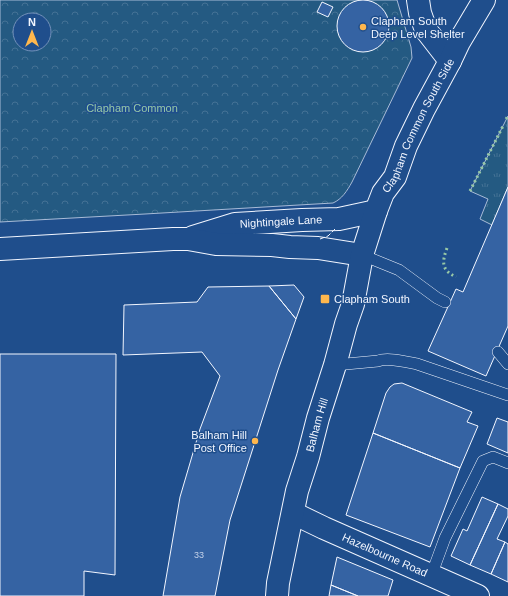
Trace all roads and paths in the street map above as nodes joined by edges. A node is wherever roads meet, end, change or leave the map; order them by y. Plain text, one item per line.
1 (418, 0) edge
2 (484, 0) edge
3 (450, 61) junction
4 (376, 211) junction
5 (188, 239) junction
6 (0, 248) edge
7 (362, 255) junction
8 (446, 302) dead end
9 (498, 352) dead end
10 (508, 364) edge
11 (335, 365) junction
12 (508, 395) edge
13 (508, 463) edge
14 (293, 513) junction
15 (431, 576) junction
16 (277, 596) edge
17 (478, 596) edge

1 - 3 main road
2 - 3 main road, Clapham Common South Side
3 - 4 main road, Clapham Common South Side
4 - 5 main road, Nightingale Lane
4 - 7 main road, Clapham Common South Side
5 - 6 main road, Nightingale Lane
5 - 7 main road, Nightingale Lane
7 - 8 lane
7 - 11 main road, Balham Hill
9 - 10 lane
11 - 12 lane
11 - 14 main road, Balham Hill
13 - 15 lane
14 - 15 main road, Hazelbourne Road
14 - 16 main road, Balham Hill
15 - 17 main road, Hazelbourne Road

